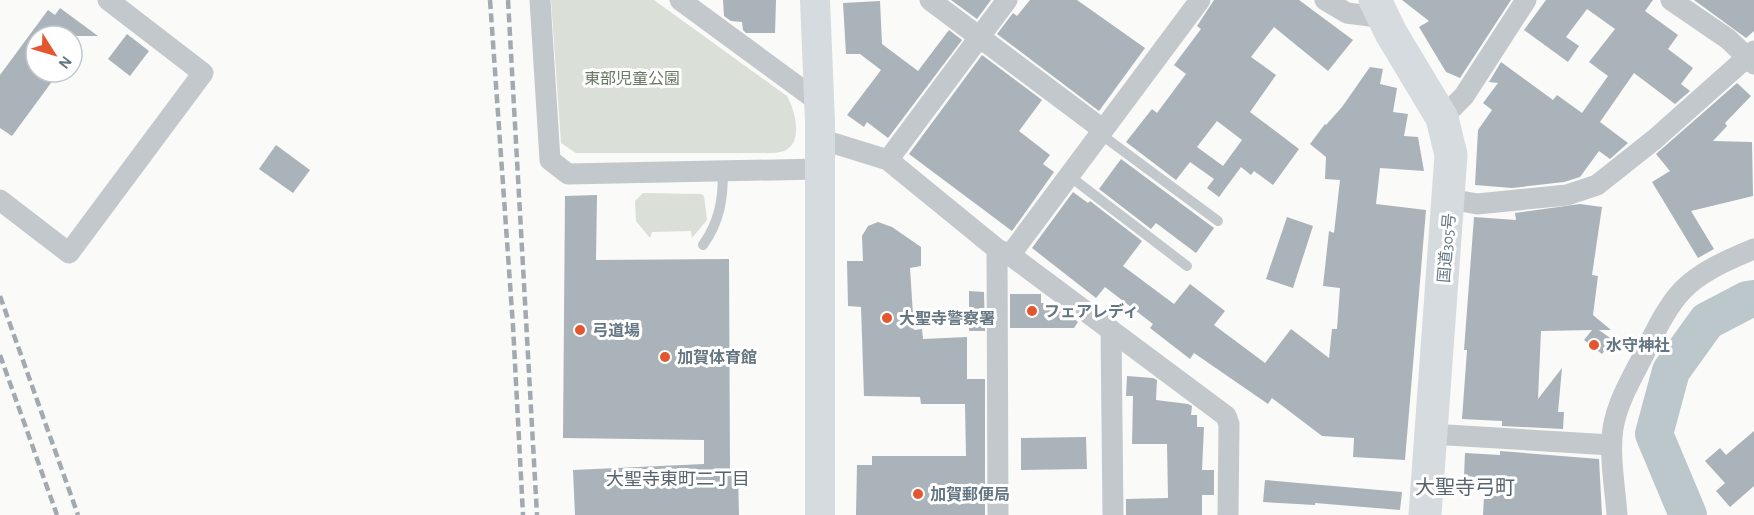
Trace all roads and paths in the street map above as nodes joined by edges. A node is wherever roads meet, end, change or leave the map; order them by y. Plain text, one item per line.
1 (108, 0) edge
2 (540, 0) edge
3 (680, 0) edge
4 (815, 0) edge
5 (930, 0) edge
6 (1007, 0) edge
7 (1200, 0) edge
8 (1325, 0) edge
9 (1526, 0) edge
10 (1671, 0) edge
11 (1380, 9) edge
12 (980, 38) junction
13 (1751, 57) edge
14 (819, 102) junction
15 (1442, 118) junction
16 (1100, 131) junction
17 (820, 139) junction
18 (888, 160) junction
19 (820, 169) junction
20 (723, 171) junction
21 (1068, 176) junction
22 (1450, 199) junction
23 (0, 200) edge
24 (1218, 221) dead end
25 (704, 245) dead end
26 (1754, 249) edge
27 (1003, 252) junction
28 (1187, 266) dead end
29 (1111, 330) junction
30 (1431, 434) junction
31 (1611, 445) junction
32 (820, 515) edge
33 (998, 515) edge
34 (1113, 515) edge
35 (1228, 515) edge
36 (1425, 515) edge
37 (1617, 515) edge

1 - 23 street
2 - 20 street
3 - 14 street
4 - 14 street
5 - 12 street
6 - 12 street
7 - 16 street
8 - 11 street
9 - 15 street
10 - 13 street
11 - 15 highway, 国道305号
12 - 16 street
12 - 18 street
13 - 22 street
14 - 17 street
15 - 22 highway, 国道305号
16 - 21 street
16 - 24 lane
17 - 18 street
17 - 19 street
18 - 27 street
19 - 20 street
19 - 32 street
20 - 25 lane
21 - 27 street
21 - 28 lane
22 - 30 highway, 国道305号
26 - 31 street
27 - 29 street
27 - 33 street
29 - 34 street
29 - 35 street
30 - 31 street
30 - 36 highway, 国道305号
31 - 37 street

